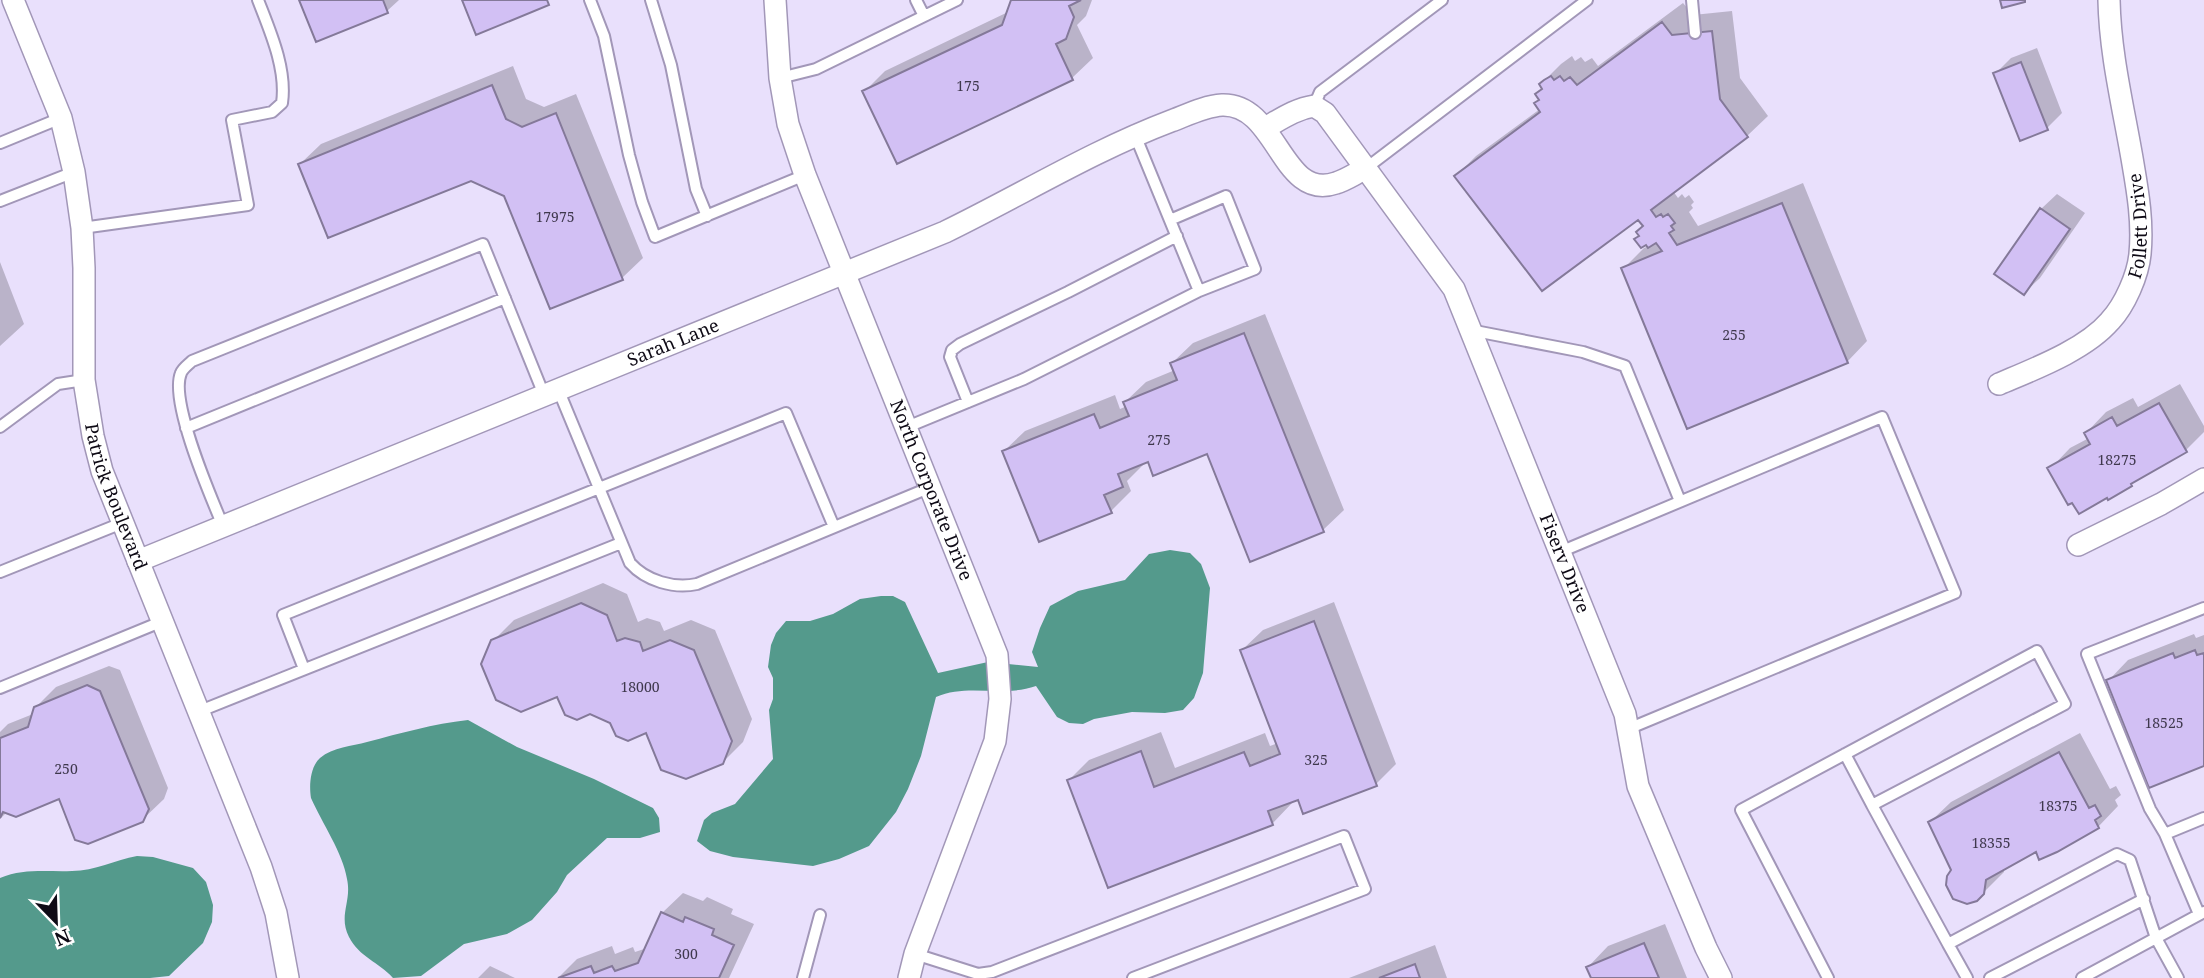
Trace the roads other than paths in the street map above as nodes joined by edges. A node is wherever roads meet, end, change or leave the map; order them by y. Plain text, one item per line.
1 (13, 0) edge
2 (258, 0) edge
3 (590, 0) edge
4 (651, 0) edge
5 (775, 0) edge
6 (916, 0) edge
7 (957, 0) edge
8 (1442, 0) edge
9 (1587, 0) edge
10 (1692, 0) edge
11 (2109, 0) edge
12 (924, 16) junction
13 (1695, 33) dead end
14 (780, 78) junction
15 (1314, 106) junction
16 (61, 118) junction
17 (1265, 128) junction
18 (1135, 135) junction
19 (0, 143) edge
20 (1365, 169) junction
21 (74, 172) junction
22 (805, 175) junction
23 (0, 201) edge
24 (707, 216) junction
25 (1170, 219) junction
26 (82, 228) junction
27 (1177, 236) junction
28 (844, 273) junction
29 (1199, 291) junction
30 (505, 298) junction
31 (1470, 330) junction
32 (84, 380) junction
33 (1999, 384) dead end
34 (551, 392) junction
35 (968, 402) junction
36 (907, 427) junction
37 (0, 428) edge
38 (187, 428) junction
39 (2204, 479) edge
40 (931, 487) junction
41 (600, 488) junction
42 (1681, 501) junction
43 (122, 523) junction
44 (223, 526) junction
45 (834, 527) junction
46 (621, 542) junction
47 (2078, 545) dead end
48 (1560, 552) junction
49 (138, 561) junction
50 (0, 572) edge
51 (2204, 608) edge
52 (163, 621) junction
53 (304, 669) junction
54 (0, 688) edge
55 (200, 711) junction
56 (1628, 729) junction
57 (1845, 754) junction
58 (1872, 805) junction
59 (2204, 818) edge
60 (2165, 834) junction
61 (2144, 899) junction
62 (2202, 913) edge
63 (820, 915) dead end
64 (2156, 938) junction
65 (1948, 944) junction
66 (915, 954) junction
67 (993, 975) edge
68 (288, 978) edge
69 (803, 978) edge
70 (909, 978) edge
71 (1133, 978) edge
72 (1721, 978) edge
73 (1828, 978) edge
74 (1966, 978) edge
75 (1990, 978) edge
76 (2082, 978) edge
77 (2178, 978) edge

1 - 16 street, Patrick Boulevard
2 - 26 lane
3 - 24 lane
4 - 24 lane
5 - 14 street, North Corporate Drive
6 - 12 lane
7 - 12 lane
8 - 15 lane
9 - 20 lane
10 - 13 lane
11 - 33 street, Follett Drive
12 - 14 lane
14 - 22 street, North Corporate Drive
15 - 17 street
15 - 20 street, Fiserv Drive
16 - 19 lane
16 - 21 street, Patrick Boulevard
17 - 18 street, Sarah Lane
17 - 20 street
18 - 25 lane
18 - 28 street, Sarah Lane
20 - 31 street, Fiserv Drive
21 - 23 lane
21 - 26 street, Patrick Boulevard
22 - 24 lane
22 - 28 street, North Corporate Drive
25 - 27 lane
25 - 29 lane
26 - 32 street, Patrick Boulevard
27 - 29 lane
27 - 35 lane
28 - 34 street, Sarah Lane
28 - 36 street, North Corporate Drive
29 - 35 lane
30 - 34 lane
30 - 38 lane
30 - 38 lane
31 - 42 lane
31 - 48 street, Fiserv Drive
32 - 37 lane
32 - 43 street, Patrick Boulevard
34 - 41 lane
34 - 44 street, Sarah Lane
35 - 36 lane
36 - 40 street, North Corporate Drive
38 - 44 lane
39 - 47 street
40 - 45 lane
40 - 66 street, North Corporate Drive
41 - 45 lane
41 - 46 lane
41 - 53 lane
42 - 48 lane
42 - 56 lane
43 - 49 street, Patrick Boulevard
43 - 50 lane
44 - 49 street, Sarah Lane
45 - 46 lane
46 - 53 lane
48 - 56 street, Fiserv Drive
49 - 52 street, Patrick Boulevard
51 - 60 lane
52 - 54 lane
52 - 55 street, Patrick Boulevard
53 - 55 lane
55 - 68 street, Patrick Boulevard
56 - 72 street, Fiserv Drive
57 - 58 lane
57 - 58 lane
57 - 73 lane
58 - 65 lane
59 - 60 lane
60 - 62 lane
61 - 64 lane
61 - 65 lane
61 - 75 lane
62 - 64 lane
63 - 69 lane
64 - 76 lane
64 - 77 lane
65 - 74 lane
66 - 67 lane
66 - 70 street, North Corporate Drive
67 - 71 lane

